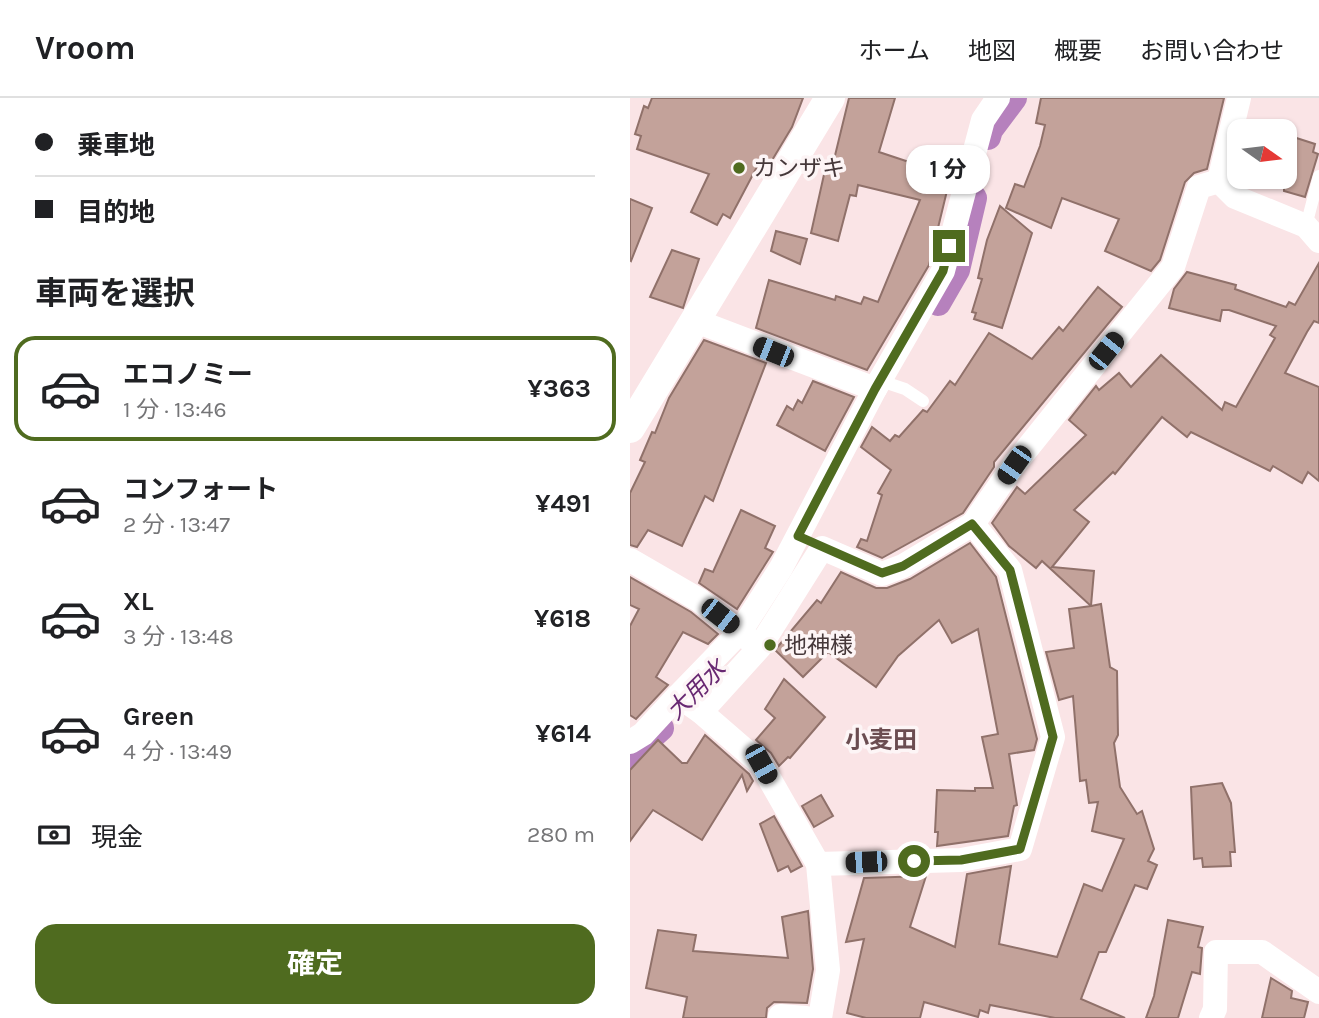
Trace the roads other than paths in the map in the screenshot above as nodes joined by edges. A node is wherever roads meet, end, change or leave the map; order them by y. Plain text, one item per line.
1 (830, 98) edge
2 (998, 98) edge
3 (1239, 98) edge
4 (1319, 176) edge
5 (1219, 181) junction
6 (1312, 234) edge
7 (696, 321) junction
8 (878, 385) junction
9 (923, 401) dead end
10 (630, 428) edge
11 (972, 524) junction
12 (809, 542) junction
13 (630, 560) edge
14 (749, 640) junction
15 (689, 704) junction
16 (630, 742) edge
17 (818, 864) junction
18 (1319, 992) edge
19 (780, 1016) dead end
20 (806, 1018) edge
21 (820, 1018) edge
22 (1211, 1018) edge

1 - 7 street
2 - 8 street
3 - 5 street
4 - 6 lane
5 - 6 street
5 - 11 street
7 - 8 street
7 - 10 street
8 - 9 lane
8 - 12 street
11 - 12 street
11 - 17 street
12 - 14 street
13 - 14 street
14 - 15 street
15 - 16 street
15 - 17 street
17 - 21 street
18 - 22 street
19 - 20 street

